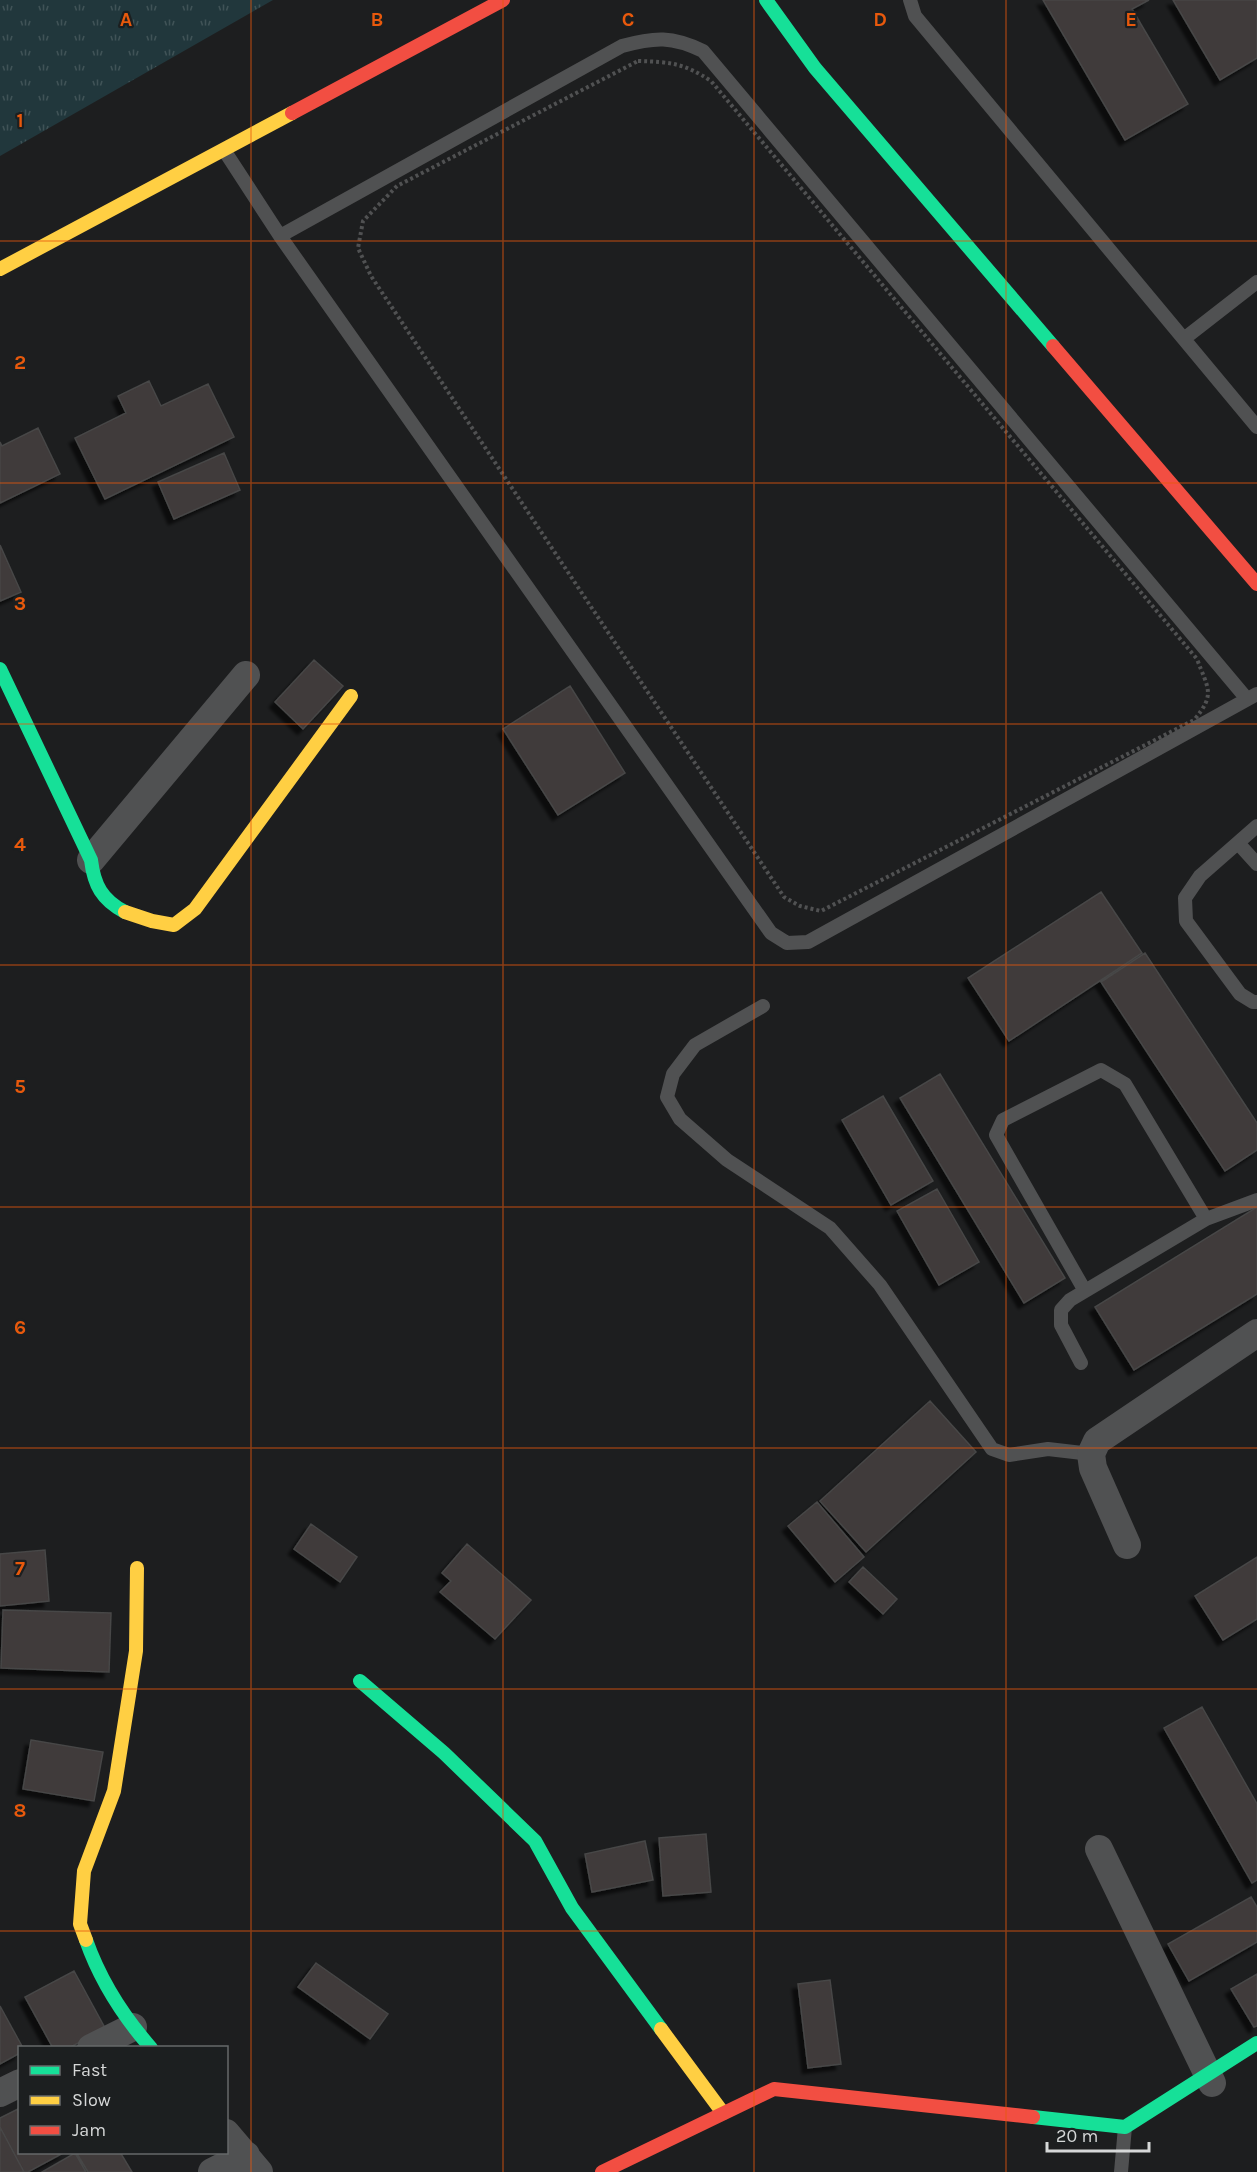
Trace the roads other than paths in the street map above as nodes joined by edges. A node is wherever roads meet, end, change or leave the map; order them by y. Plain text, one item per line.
1 (502, 0) edge
2 (766, 0) edge
3 (910, 0) edge
4 (223, 148) junction
5 (280, 236) junction
6 (0, 269) edge
7 (1257, 282) edge
8 (1185, 338) junction
9 (1257, 427) edge
10 (1257, 584) edge
11 (0, 669) edge
12 (246, 675) dead end
13 (351, 696) dead end
14 (1252, 697) edge
15 (1257, 826) edge
16 (1239, 843) junction
17 (91, 860) junction
18 (1257, 864) edge
19 (1257, 1002) edge
20 (763, 1006) dead end
21 (1257, 1200) edge
22 (1206, 1219) junction
23 (1085, 1291) junction
24 (1257, 1333) edge
25 (1081, 1363) dead end
26 (1091, 1454) junction
27 (1128, 1545) dead end
28 (137, 1568) dead end
29 (360, 1681) dead end
30 (1098, 1849) dead end
31 (142, 2037) edge
32 (1257, 2043) edge
33 (100, 2046) edge
34 (1212, 2083) dead end
35 (18, 2084) edge
36 (0, 2093) edge
37 (723, 2114) junction
38 (1125, 2127) junction
39 (228, 2135) edge
40 (253, 2163) edge
41 (212, 2172) edge
42 (602, 2172) edge
43 (1121, 2172) edge

1 - 4 street
2 - 10 street
3 - 8 lane
4 - 5 lane
4 - 6 street
5 - 14 lane
5 - 14 lane
7 - 8 lane
8 - 9 lane
11 - 17 street
12 - 17 street
13 - 17 street
15 - 16 lane
16 - 18 lane
16 - 19 lane
20 - 26 lane
21 - 22 lane
22 - 23 lane
22 - 23 lane
23 - 25 lane
24 - 26 street
26 - 27 street
28 - 31 street
29 - 37 street
30 - 34 street
31 - 33 street
32 - 38 street
35 - 36 street
37 - 38 street
37 - 42 street
38 - 43 lane
39 - 40 street
40 - 41 street

